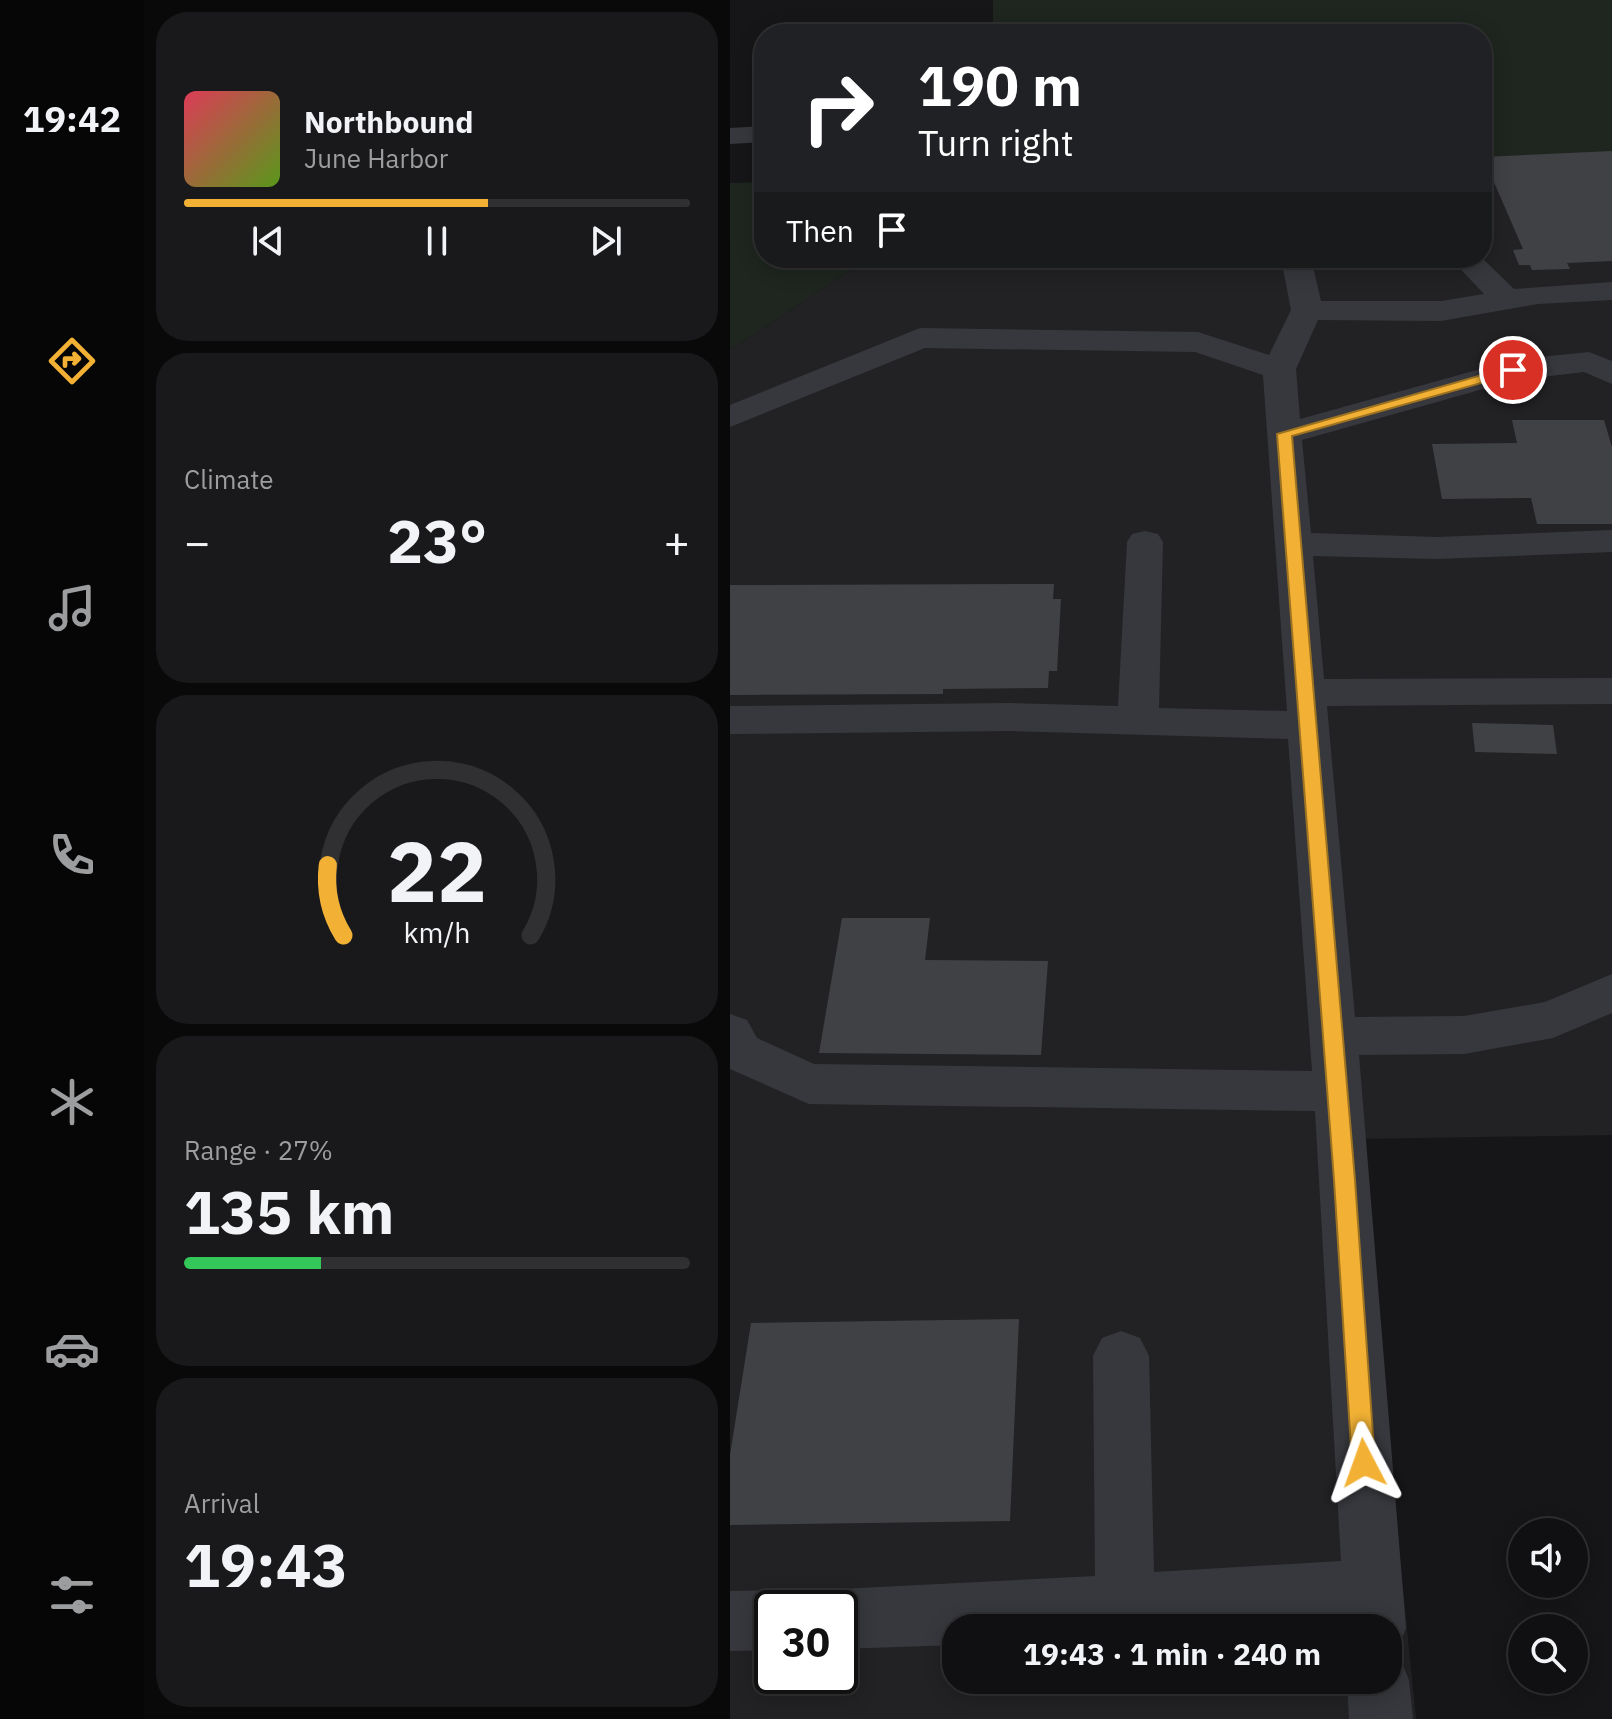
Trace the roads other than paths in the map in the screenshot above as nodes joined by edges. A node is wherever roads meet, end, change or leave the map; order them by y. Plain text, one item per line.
1 (754, 135) edge
2 (730, 136) edge
3 (1298, 268) edge
4 (1475, 268) edge
5 (1612, 291) edge
6 (1507, 300) junction
7 (1307, 310) junction
8 (1279, 369) junction
9 (1612, 374) edge
10 (730, 417) edge
11 (1284, 434) junction
12 (1612, 541) edge
13 (1145, 542) dead end
14 (1293, 544) junction
15 (1612, 691) edge
16 (1306, 710) junction
17 (730, 720) edge
18 (1138, 721) junction
19 (1612, 992) edge
20 (730, 1033) edge
21 (1332, 1036) junction
22 (1337, 1091) junction
23 (1121, 1356) dead end
24 (1125, 1604) junction
25 (1373, 1608) edge
26 (858, 1618) edge
27 (754, 1620) edge
28 (730, 1621) edge
29 (1379, 1694) edge
30 (1381, 1719) edge

1 - 2 street
3 - 7 street
4 - 6 street
5 - 6 street
6 - 7 street
7 - 8 street
8 - 10 street
8 - 11 street
9 - 11 street
11 - 14 street
12 - 14 street
13 - 18 street
14 - 16 street
15 - 16 street
16 - 18 street
16 - 21 street
17 - 18 street
19 - 21 street
20 - 22 street
21 - 22 street
22 - 25 street
23 - 24 street
24 - 25 street
24 - 26 street
27 - 28 street
29 - 30 street

